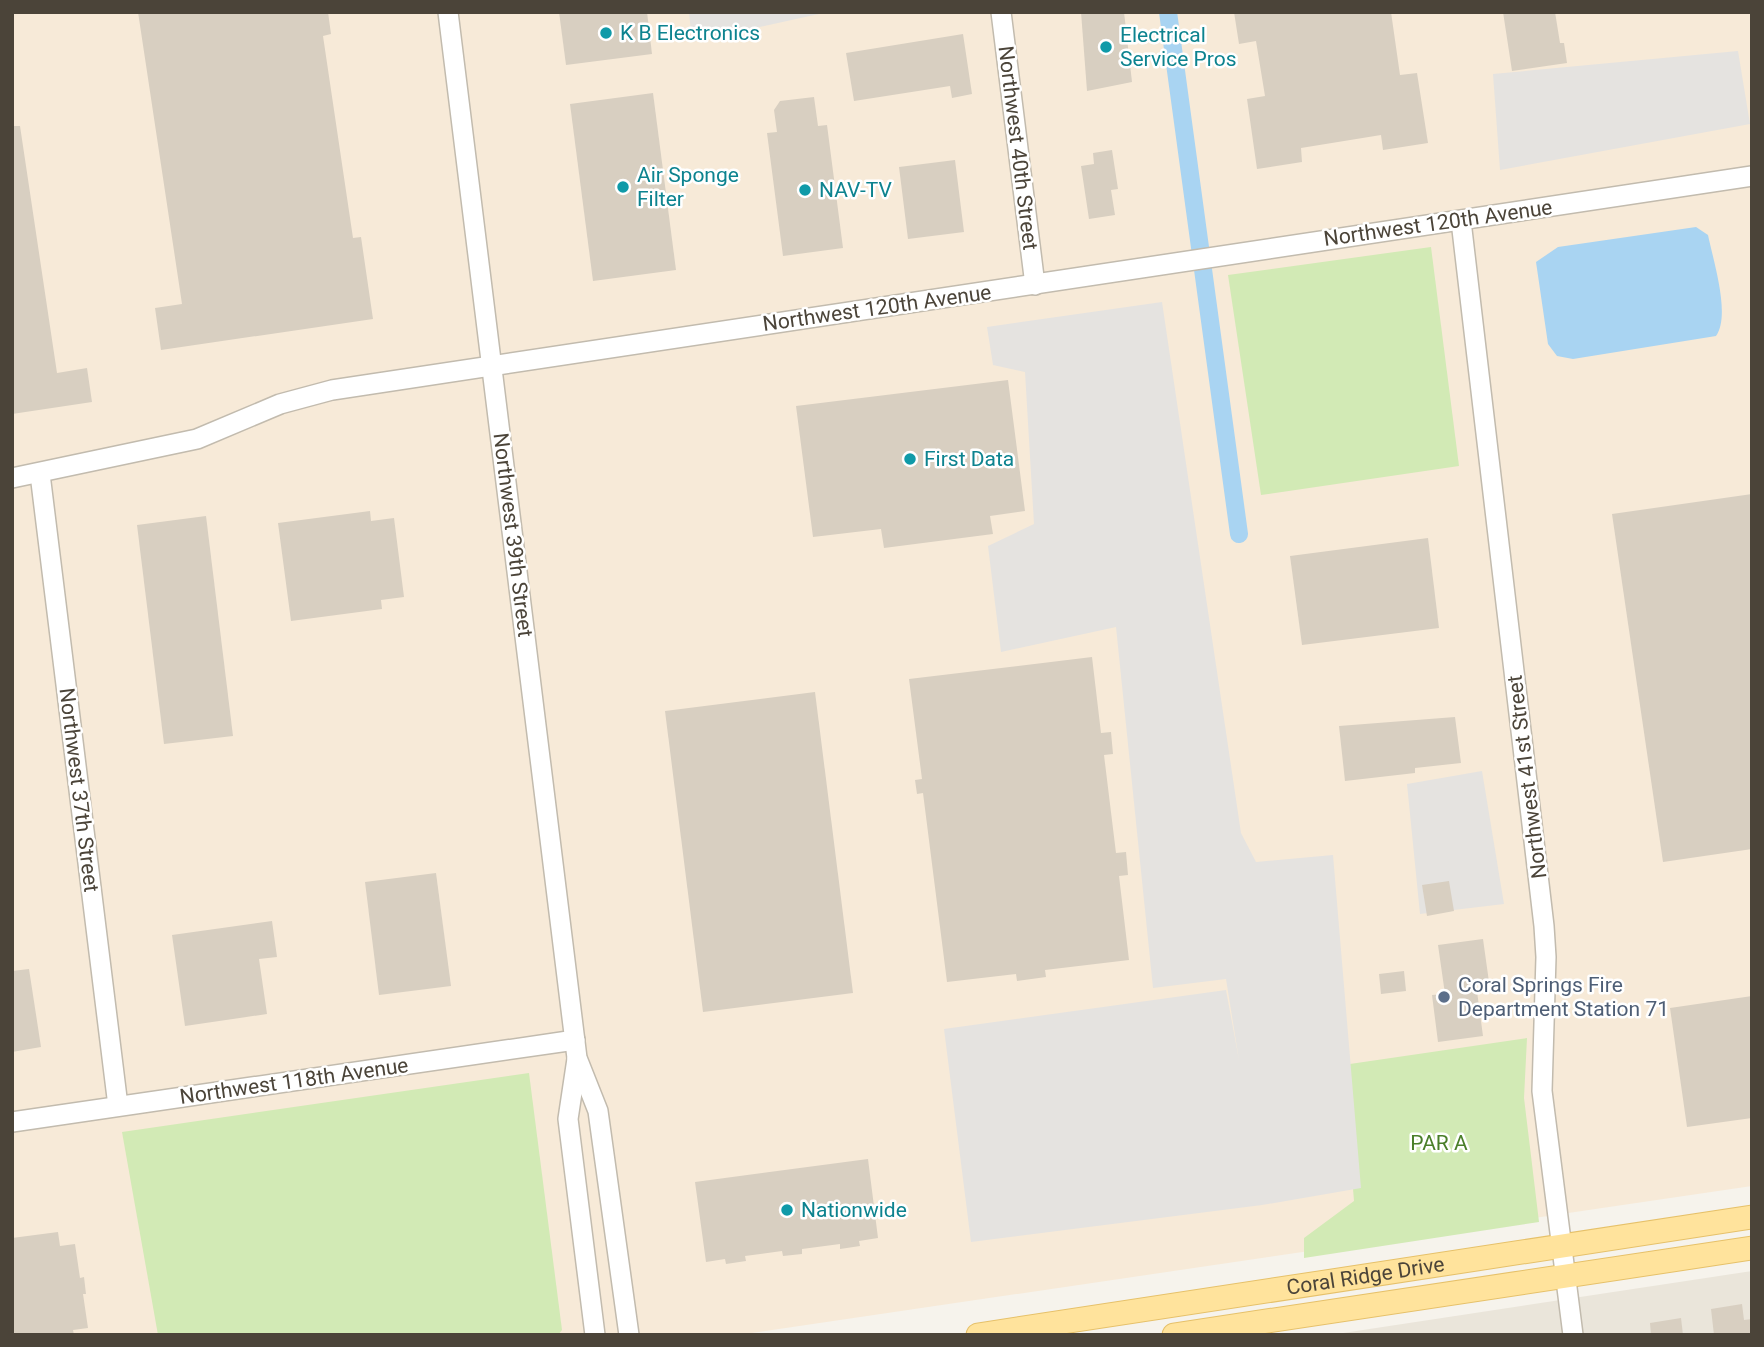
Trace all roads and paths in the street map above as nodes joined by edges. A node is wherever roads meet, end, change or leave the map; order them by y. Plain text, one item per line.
1 (448, 12) edge
2 (1001, 12) edge
3 (1752, 176) edge
4 (1461, 221) junction
5 (1035, 285) junction
6 (492, 365) junction
7 (40, 474) junction
8 (12, 478) edge
9 (576, 1049) junction
10 (118, 1106) junction
11 (12, 1122) edge
12 (1752, 1217) edge
13 (1560, 1246) junction
14 (1752, 1248) edge
15 (1564, 1276) junction
16 (595, 1335) edge
17 (629, 1335) edge
18 (978, 1335) edge
19 (1174, 1335) edge
20 (1573, 1335) edge

1 - 6 street, Northwest 39th Street
2 - 5 street, Northwest 40th Street
3 - 4 street, Northwest 120th Avenue
4 - 5 street, Northwest 120th Avenue
4 - 13 street, Northwest 41st Street
5 - 6 street, Northwest 120th Avenue
6 - 7 street, Northwest 120th Avenue
6 - 9 street, Northwest 39th Street
7 - 8 street, Northwest 120th Avenue
7 - 10 street, Northwest 37th Street
9 - 10 street, Northwest 118th Avenue
9 - 16 street, Northwest 39th Street
9 - 17 street, Northwest 39th Street
10 - 11 street, Northwest 118th Avenue
12 - 13 main road, Coral Ridge Drive
13 - 15 street, Northwest 41st Street
13 - 18 main road, Coral Ridge Drive
14 - 15 main road, Coral Ridge Drive
15 - 19 main road, Coral Ridge Drive
15 - 20 street, Northwest 41st Street

